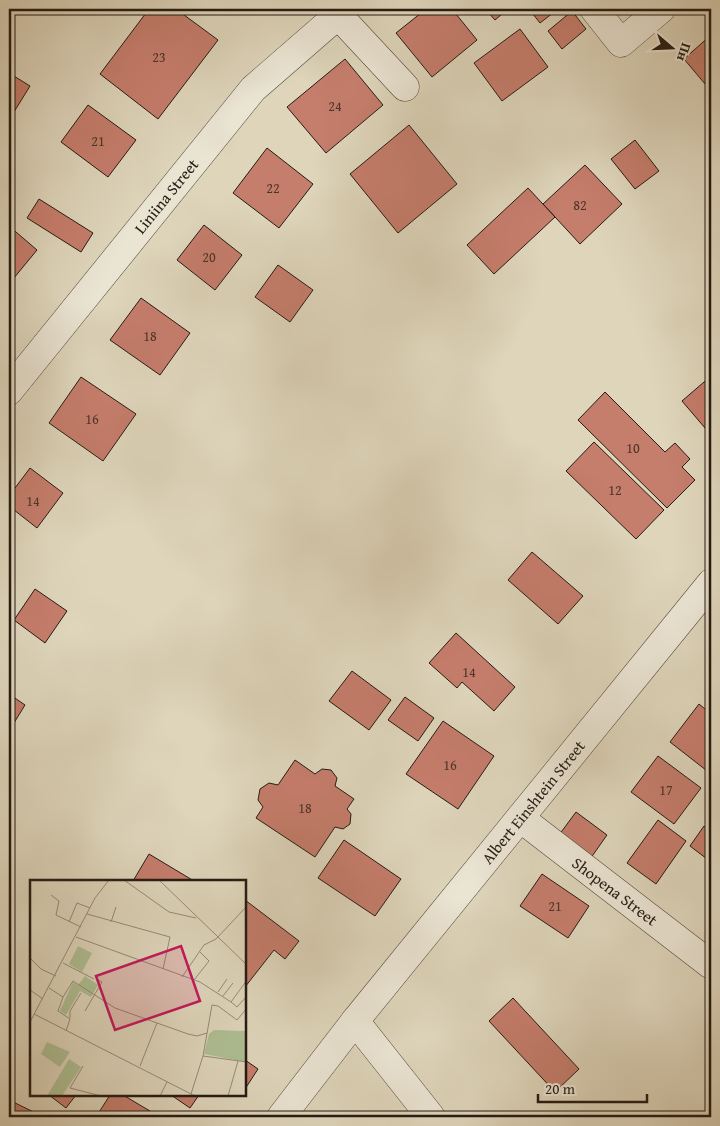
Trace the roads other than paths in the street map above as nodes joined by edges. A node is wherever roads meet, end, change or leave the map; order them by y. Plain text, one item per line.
1 (594, 9) edge
2 (661, 9) edge
3 (341, 11) edge
4 (405, 87) dead end
5 (9, 391) edge
6 (711, 583) edge
7 (520, 818) junction
8 (711, 965) edge
9 (355, 1021) junction
10 (281, 1117) edge
11 (431, 1117) edge

1 - 2 street
3 - 4 street
3 - 5 street, Liniina Street
6 - 7 street, Albert Einshtein Street
7 - 8 street, Shopena Street
7 - 9 street, Albert Einshtein Street
9 - 10 street, Albert Einshtein Street
9 - 11 street

